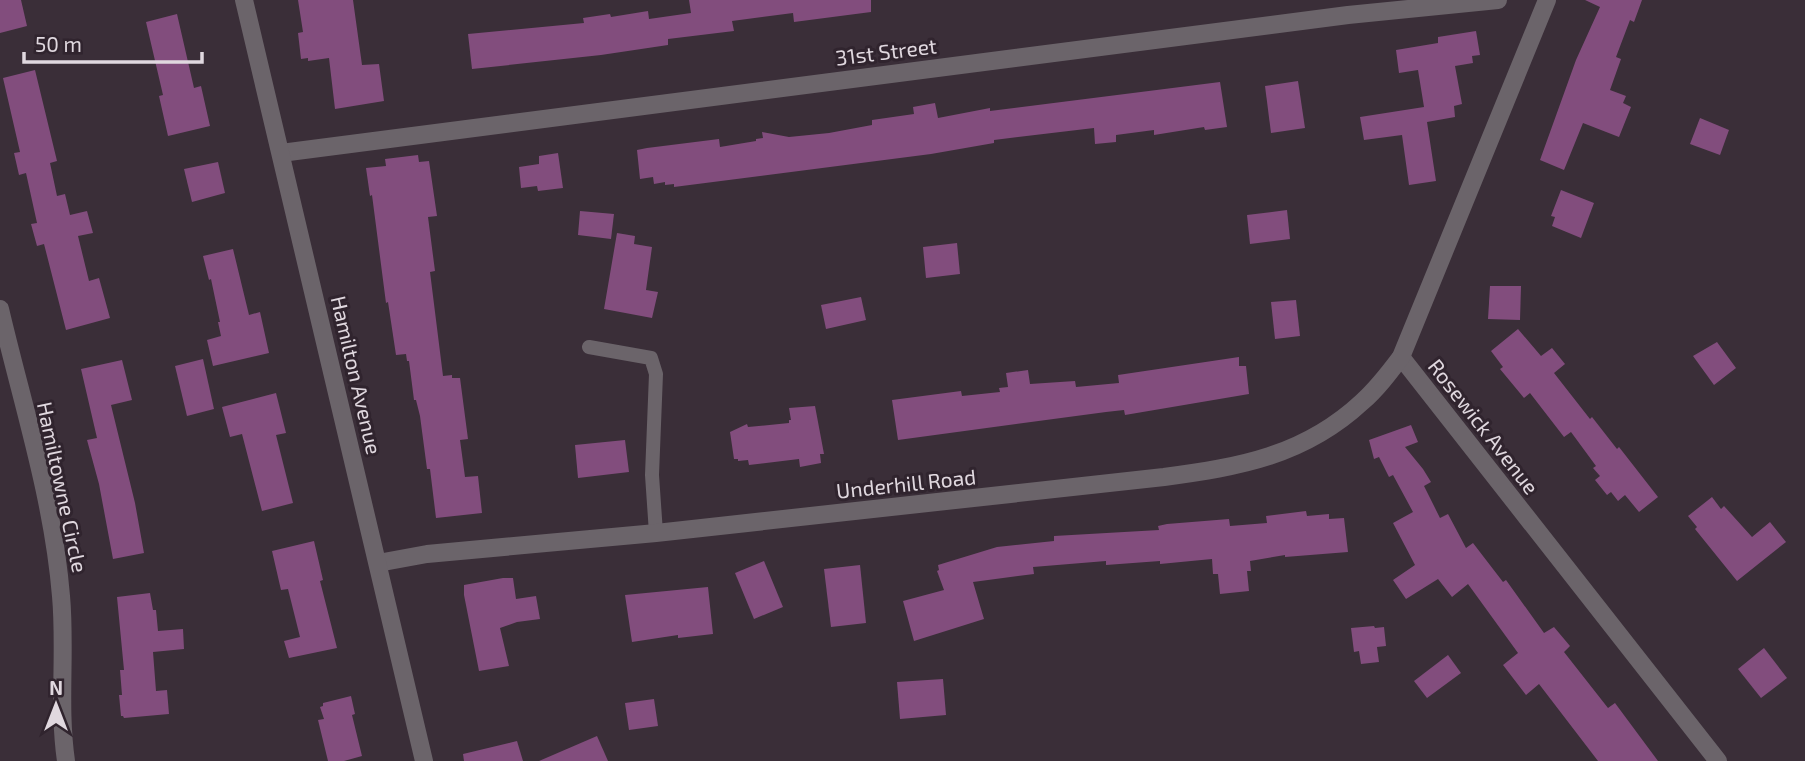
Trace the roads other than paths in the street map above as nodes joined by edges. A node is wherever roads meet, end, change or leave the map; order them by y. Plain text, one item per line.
1 (244, 0) edge
2 (1498, 0) edge
3 (1542, 1) edge
4 (281, 152) junction
5 (0, 311) edge
6 (589, 348) dead end
7 (1401, 357) junction
8 (656, 533) junction
9 (379, 563) junction
10 (66, 761) edge
11 (424, 761) edge
12 (1717, 761) edge

1 - 4 street, Hamilton Avenue
2 - 4 street, 31st Street
3 - 7 street, Rosewick Avenue
4 - 9 street, Hamilton Avenue
5 - 10 street, Hamiltowne Circle
6 - 8 lane
7 - 8 street, Underhill Road
7 - 12 street, Rosewick Avenue
8 - 9 street, Underhill Road
9 - 11 street, Hamilton Avenue

